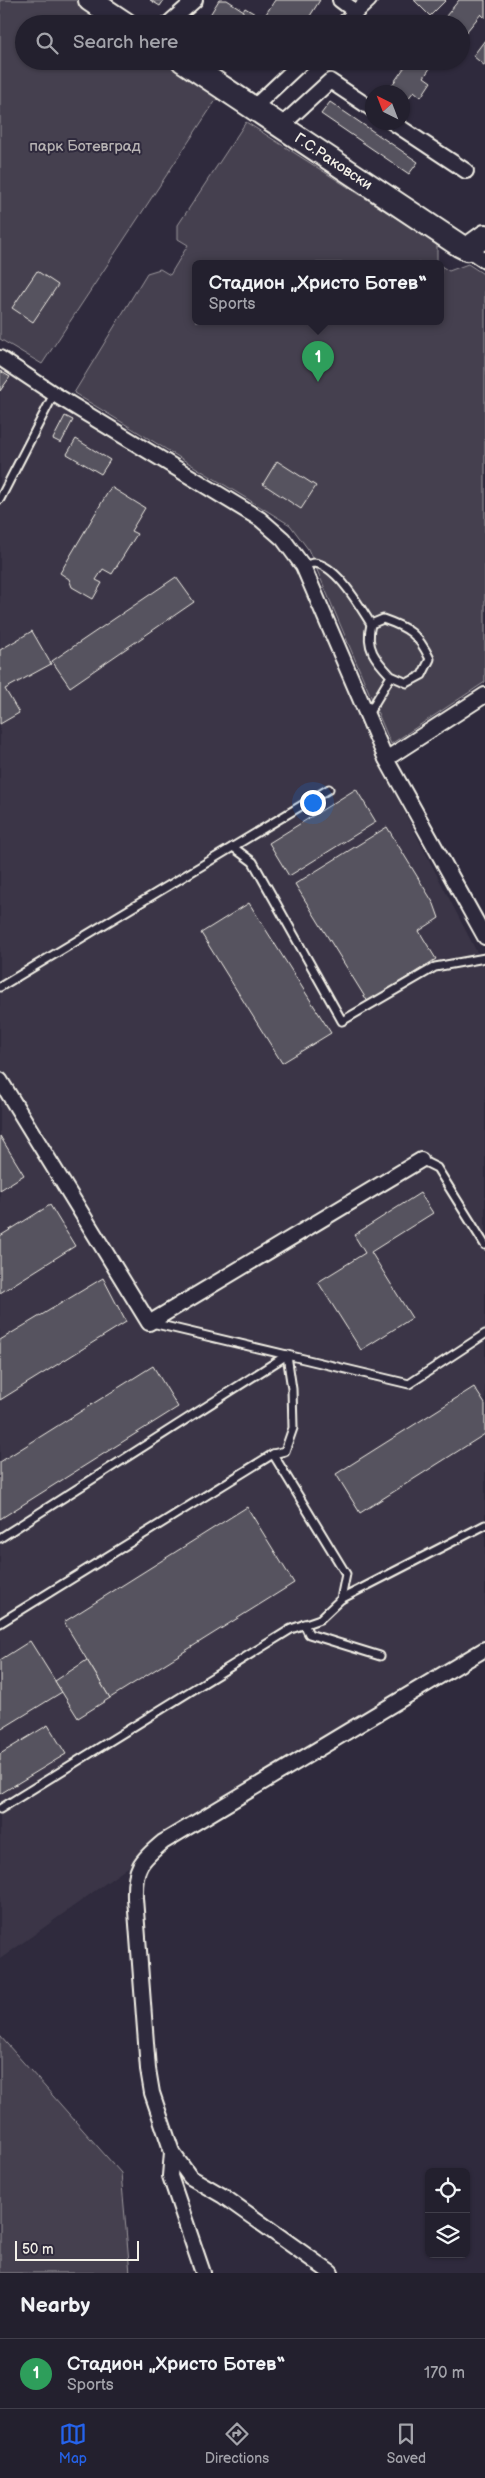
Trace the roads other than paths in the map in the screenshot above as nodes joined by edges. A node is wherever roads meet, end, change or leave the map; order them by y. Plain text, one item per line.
1 (90, 0) edge
2 (195, 0) edge
3 (340, 0) edge
4 (369, 0) edge
5 (356, 12) junction
6 (112, 15) edge
7 (178, 15) edge
8 (353, 15) edge
9 (196, 70) edge
10 (293, 70) edge
11 (365, 104) edge
12 (253, 108) junction
13 (281, 126) junction
14 (404, 130) edge
15 (466, 171) dead end
16 (485, 236) edge
17 (476, 255) edge
18 (0, 358) edge
19 (54, 394) junction
20 (0, 499) edge
21 (303, 566) junction
22 (371, 624) junction
23 (391, 676) junction
24 (485, 695) edge
25 (367, 716) junction
26 (386, 759) junction
27 (329, 789) dead end
28 (233, 847) junction
29 (485, 936) edge
30 (485, 958) edge
31 (0, 987) edge
32 (0, 1080) edge
33 (422, 1160) joint
34 (485, 1245) edge
35 (149, 1323) junction
36 (485, 1334) edge
37 (287, 1355) junction
38 (273, 1454) junction
39 (485, 1525) edge
40 (0, 1538) edge
41 (341, 1599) junction
42 (0, 1623) edge
43 (304, 1624) junction
44 (485, 1650) edge
45 (380, 1656) dead end
46 (0, 1810) edge
47 (172, 2152) junction
48 (203, 2273) edge
49 (331, 2273) edge

1 - 6 main road
2 - 7 street
3 - 5 street
4 - 5 street
5 - 8 street
9 - 12 main road, Г.С.Раковски
10 - 12 street
11 - 13 street
12 - 13 main road, Г.С.Раковски
13 - 17 main road, Г.С.Раковски
14 - 15 street
16 - 17 main road
18 - 19 street
19 - 20 lane
19 - 21 street
21 - 22 lane
21 - 25 street
22 - 23 lane
22 - 23 lane
23 - 25 lane
24 - 26 street
25 - 26 street
26 - 29 street
27 - 28 lane
28 - 30 lane
28 - 31 lane
32 - 35 street
33 - 34 lane
33 - 35 street
35 - 37 lane
36 - 37 lane
37 - 38 lane
37 - 40 lane
38 - 41 lane
38 - 42 lane
39 - 41 lane
41 - 43 lane
43 - 45 lane
43 - 46 lane
44 - 47 street
47 - 48 street
47 - 49 street

